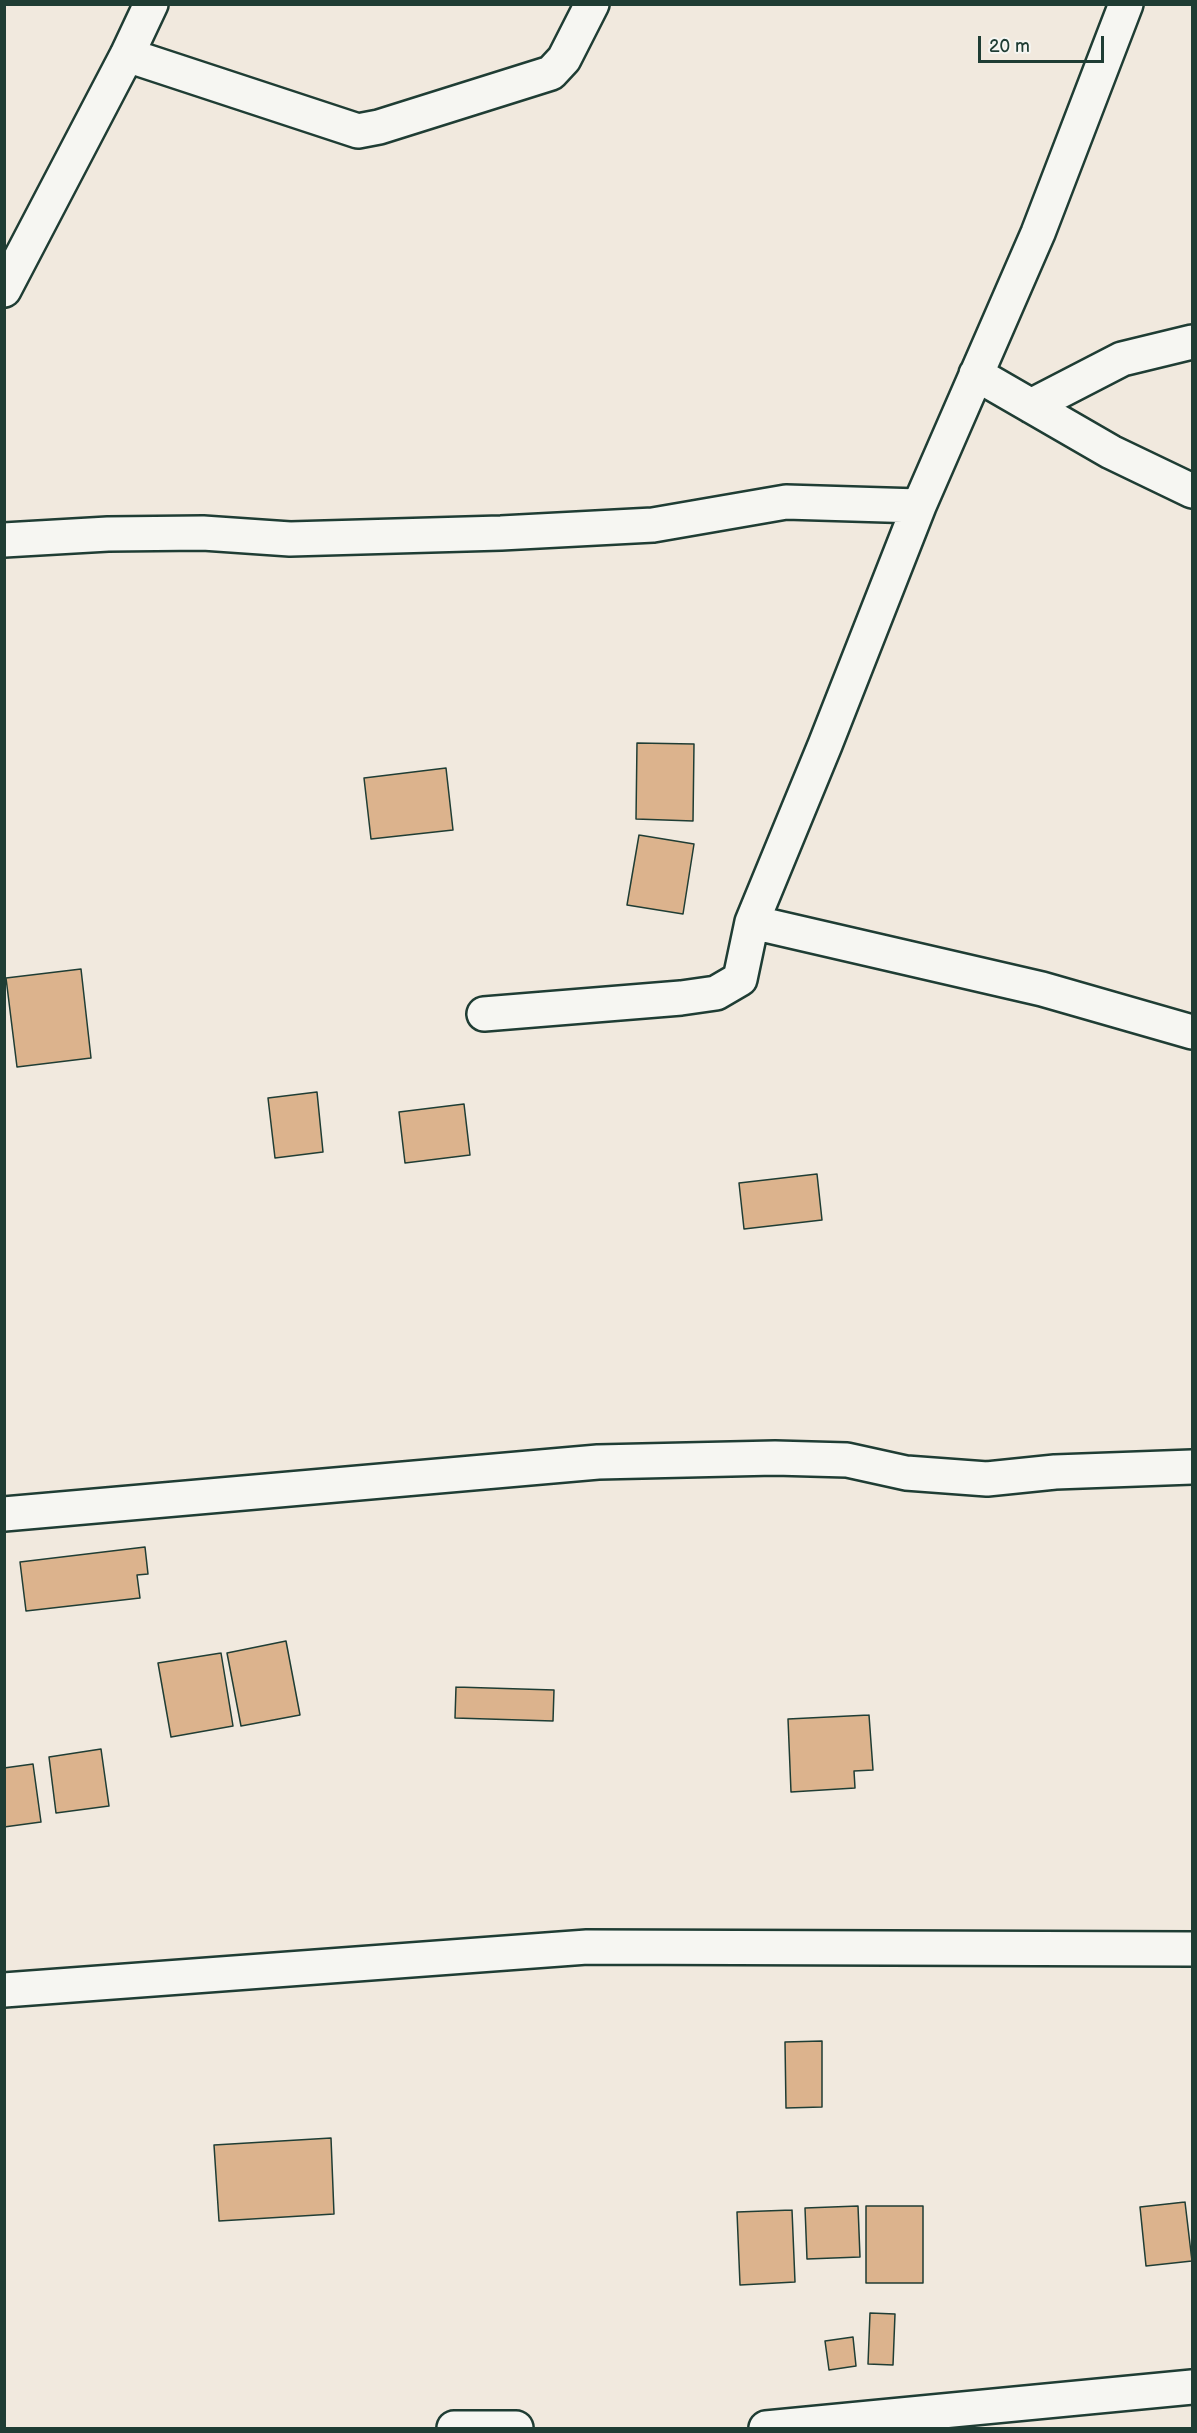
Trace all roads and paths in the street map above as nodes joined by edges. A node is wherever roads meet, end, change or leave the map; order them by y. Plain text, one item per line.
1 (151, 4) edge
2 (592, 4) edge
3 (1125, 4) edge
4 (127, 55) junction
5 (4, 290) edge
6 (1192, 342) edge
7 (976, 374) junction
8 (1031, 406) junction
9 (1192, 491) edge
10 (919, 506) junction
11 (4, 540) edge
12 (752, 922) junction
13 (484, 1014) dead end
14 (1192, 1032) edge
15 (1192, 1467) edge
16 (4, 1514) edge
17 (1192, 1949) edge
18 (4, 1990) edge
19 (1192, 2387) edge
20 (454, 2428) edge
21 (516, 2428) edge
22 (766, 2428) edge

1 - 4 street
2 - 4 street
3 - 7 street
4 - 5 street
6 - 8 street
7 - 8 street
7 - 10 street
8 - 9 street
10 - 11 street
10 - 12 street
12 - 13 street
12 - 14 street
15 - 16 street
17 - 18 street
19 - 22 street
20 - 21 street

